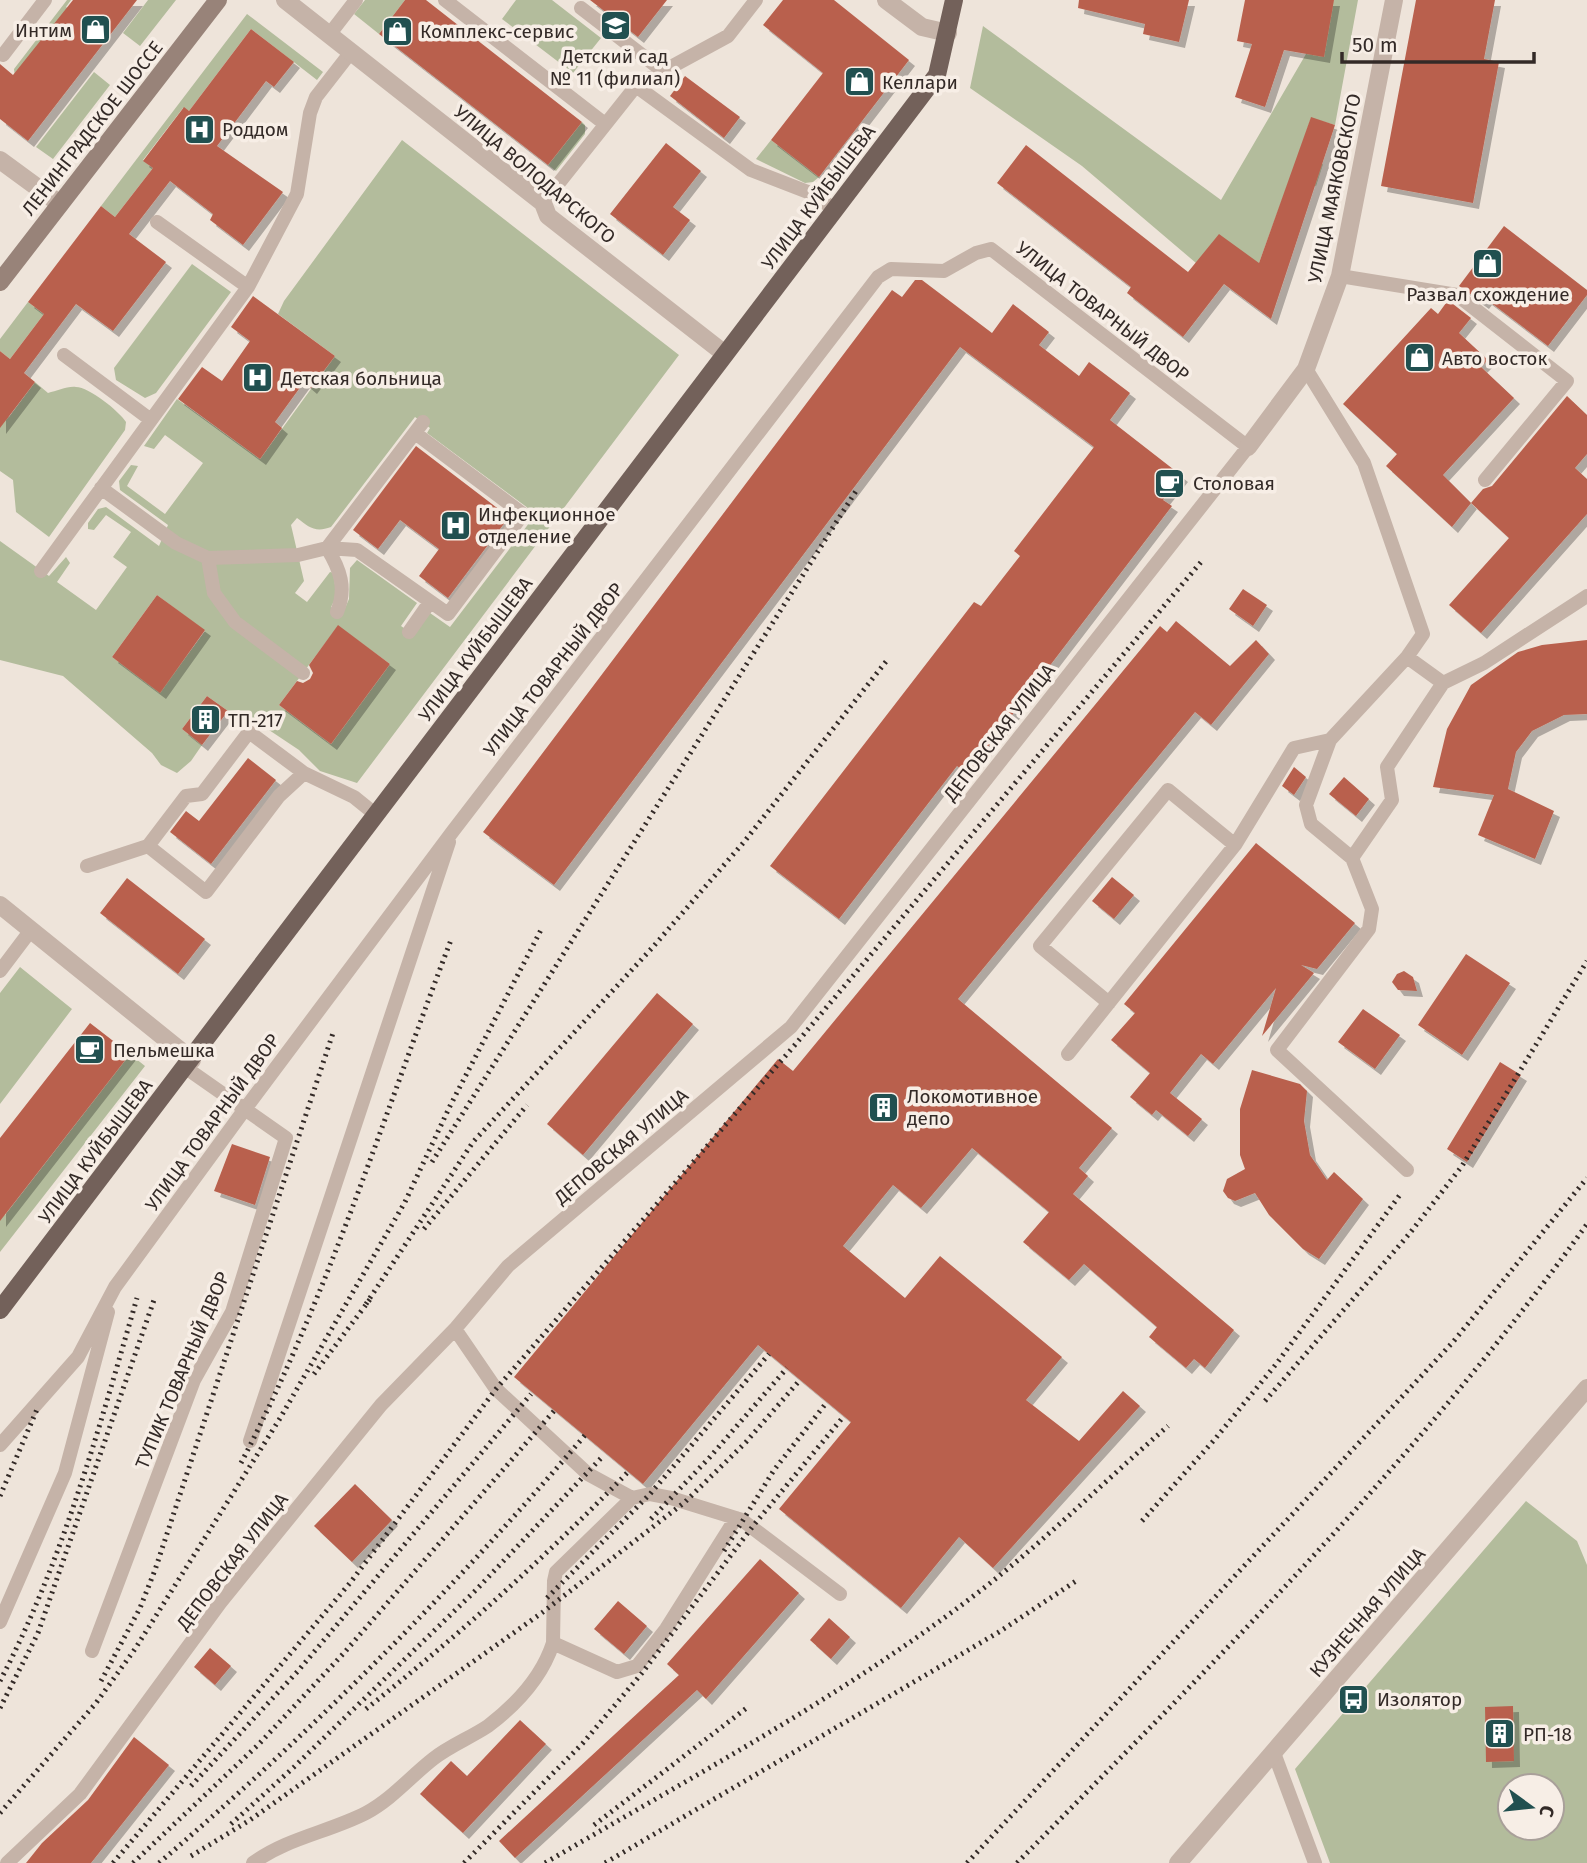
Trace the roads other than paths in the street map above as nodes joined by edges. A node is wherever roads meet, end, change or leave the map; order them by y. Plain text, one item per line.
1 (45, 0) edge
2 (218, 0) edge
3 (285, 0) edge
4 (356, 0) edge
5 (445, 0) edge
6 (756, 0) edge
7 (886, 0) edge
8 (954, 0) edge
9 (1394, 0) edge
10 (581, 8) dead end
11 (948, 33) junction
12 (329, 35) junction
13 (351, 52) junction
14 (3, 55) dead end
15 (664, 72) junction
16 (636, 86) junction
17 (605, 124) junction
18 (0, 160) edge
19 (543, 203) junction
20 (60, 204) junction
21 (835, 210) junction
22 (158, 222) dead end
23 (1340, 276) junction
24 (0, 282) edge
25 (248, 287) junction
26 (725, 354) junction
27 (64, 355) dead end
28 (1306, 369) junction
29 (151, 420) junction
30 (1248, 447) junction
31 (1485, 480) dead end
32 (101, 488) junction
33 (327, 548) junction
34 (208, 558) junction
35 (41, 571) dead end
36 (1587, 596) edge
37 (430, 602) junction
38 (337, 612) dead end
39 (409, 632) dead end
40 (1407, 657) junction
41 (303, 673) dead end
42 (1443, 683) junction
43 (1330, 740) junction
44 (303, 773) junction
45 (375, 814) junction
46 (453, 831) junction
47 (1236, 845) junction
48 (148, 846) junction
49 (1352, 858) junction
50 (87, 866) dead end
51 (0, 905) edge
52 (31, 930) junction
53 (0, 971) edge
54 (1109, 1003) junction
55 (1068, 1054) dead end
56 (189, 1064) junction
57 (245, 1109) junction
58 (1407, 1170) dead end
59 (115, 1287) junction
60 (0, 1310) edge
61 (455, 1329) junction
62 (1587, 1388) edge
63 (250, 1441) dead end
64 (0, 1445) edge
65 (632, 1498) junction
66 (736, 1518) junction
67 (840, 1594) dead end
68 (0, 1622) edge
69 (553, 1643) junction
70 (92, 1651) dead end
71 (1274, 1753) junction
72 (7, 1863) edge
73 (253, 1863) edge
74 (1178, 1863) edge
75 (1315, 1863) edge

1 - 14 lane
2 - 20 main road, ЛЕНИНГРАДСКОЕ ШОССЕ
3 - 12 street, УЛИЦА ВОЛОДАРСКОГО
4 - 12 lane
5 - 17 lane
6 - 15 lane
7 - 11 street
8 - 11 main road, УЛИЦА КУЙБЫШЕВА
9 - 23 street, УЛИЦА МАЯКОВСКОГО
10 - 15 lane
11 - 21 main road, УЛИЦА КУЙБЫШЕВА
12 - 13 street, УЛИЦА ВОЛОДАРСКОГО
13 - 19 street, УЛИЦА ВОЛОДАРСКОГО
13 - 25 lane
15 - 16 lane
16 - 17 lane
16 - 21 lane
17 - 19 lane
18 - 20 street
19 - 26 street, УЛИЦА ВОЛОДАРСКОГО
20 - 24 main road, ЛЕНИНГРАДСКОЕ ШОССЕ
21 - 26 main road, УЛИЦА КУЙБЫШЕВА
22 - 25 lane
23 - 28 street, УЛИЦА МАЯКОВСКОГО
23 - 31 lane
25 - 29 lane
26 - 45 main road, УЛИЦА КУЙБЫШЕВА
27 - 29 lane
28 - 30 street, УЛИЦА МАЯКОВСКОГО
28 - 40 lane
29 - 32 lane
30 - 46 lane, УЛИЦА ТОВАРНЫЙ ДВОР
30 - 61 lane, ДЕПОВСКАЯ УЛИЦА
32 - 34 lane
32 - 35 lane
33 - 34 lane
33 - 37 lane
33 - 37 lane
33 - 38 lane
34 - 41 lane
36 - 42 lane
37 - 39 lane
40 - 42 lane
40 - 43 lane
42 - 49 lane
43 - 47 lane
43 - 49 lane
44 - 45 lane
44 - 48 lane
44 - 48 lane
45 - 56 main road, УЛИЦА КУЙБЫШЕВА
46 - 57 lane, УЛИЦА ТОВАРНЫЙ ДВОР
46 - 63 lane
47 - 54 lane
47 - 54 lane
48 - 50 lane
49 - 58 lane
51 - 52 street
52 - 53 lane
52 - 56 street
54 - 55 lane
56 - 57 lane, ТУПИК ТОВАРНЫЙ ДВОР
56 - 60 main road, УЛИЦА КУЙБЫШЕВА
57 - 59 lane, УЛИЦА ТОВАРНЫЙ ДВОР
57 - 70 lane, ТУПИК ТОВАРНЫЙ ДВОР
59 - 64 lane, УЛИЦА ТОВАРНЫЙ ДВОР
59 - 68 lane
61 - 65 lane
61 - 72 lane, ДЕПОВСКАЯ УЛИЦА
62 - 71 street, КУЗНЕЧНАЯ УЛИЦА
65 - 66 lane
65 - 69 lane
66 - 67 lane
66 - 69 lane
69 - 73 lane
71 - 74 street, КУЗНЕЧНАЯ УЛИЦА
71 - 75 lane

